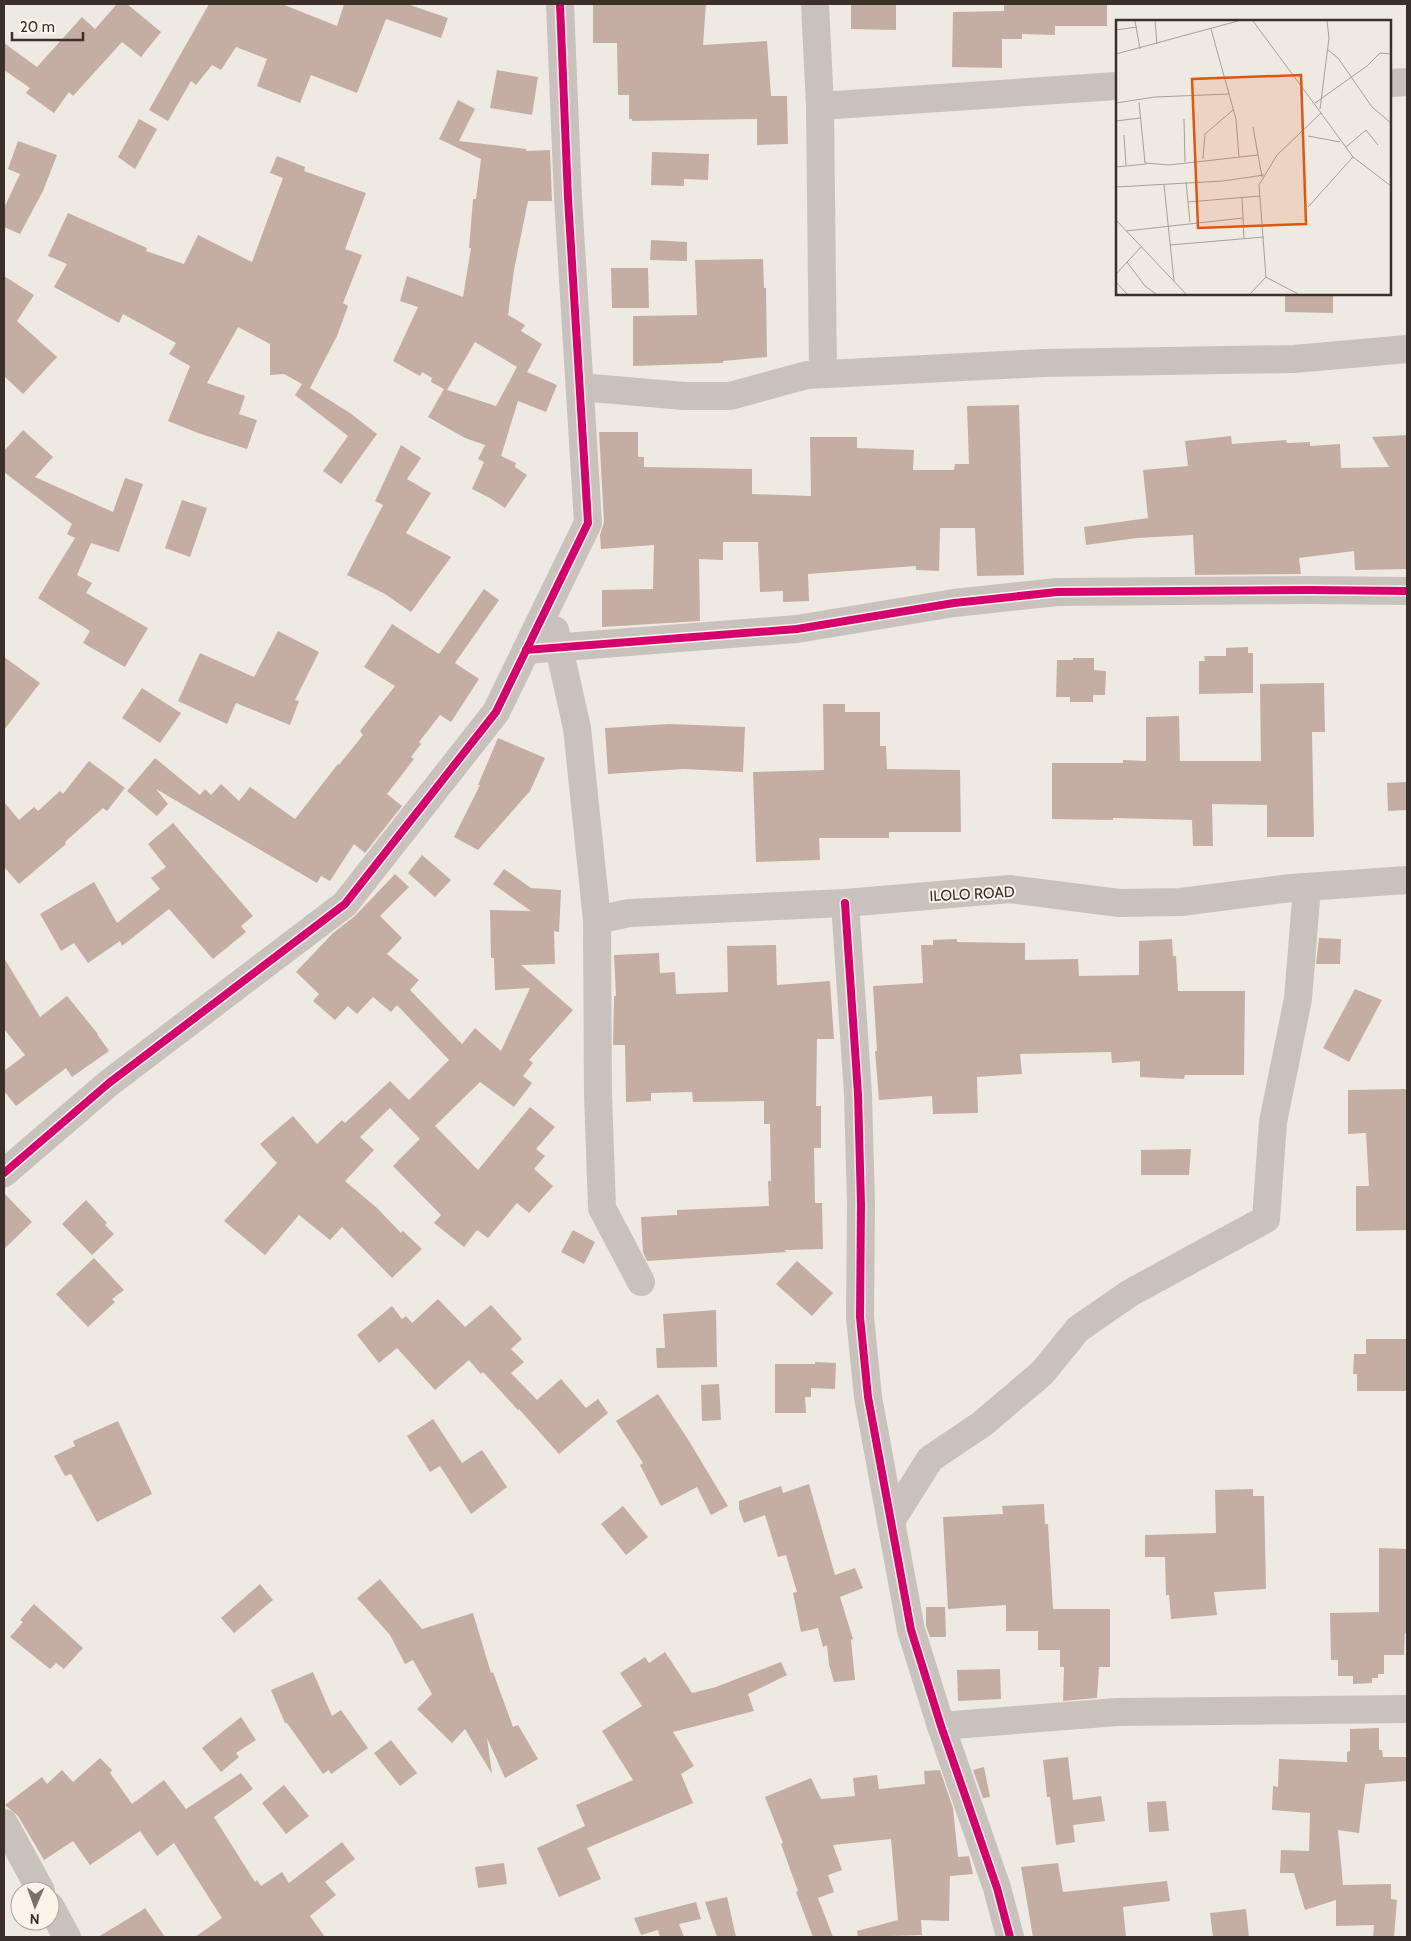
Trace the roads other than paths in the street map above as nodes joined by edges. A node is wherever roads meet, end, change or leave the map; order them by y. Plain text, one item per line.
1 (560, 4) edge
2 (815, 4) edge
3 (1407, 82) edge
4 (1391, 83) edge
5 (1116, 86) edge
6 (820, 106) junction
7 (1407, 349) edge
8 (823, 374) junction
9 (580, 387) junction
10 (1407, 592) edge
11 (549, 604) junction
12 (558, 648) junction
13 (526, 650) junction
14 (1407, 880) edge
15 (1307, 888) junction
16 (845, 903) junction
17 (596, 920) junction
18 (4, 1172) edge
19 (642, 1282) dead end
20 (891, 1521) junction
21 (1407, 1709) edge
22 (941, 1726) junction
23 (4, 1822) edge
24 (36, 1881) edge
25 (60, 1924) edge
26 (67, 1937) edge
27 (1010, 1937) edge

1 - 9 street
2 - 6 street
3 - 4 street
5 - 6 street
6 - 8 street
7 - 8 street
8 - 9 street
9 - 11 street
10 - 12 street
11 - 12 street
11 - 13 street
12 - 13 street
12 - 17 street
13 - 18 street
14 - 15 street, ILOLO ROAD
15 - 16 street, ILOLO ROAD
15 - 20 street
16 - 17 street, ILOLO ROAD
16 - 20 street
17 - 19 street
20 - 22 street
21 - 22 street
22 - 27 street
23 - 24 street
25 - 26 street

